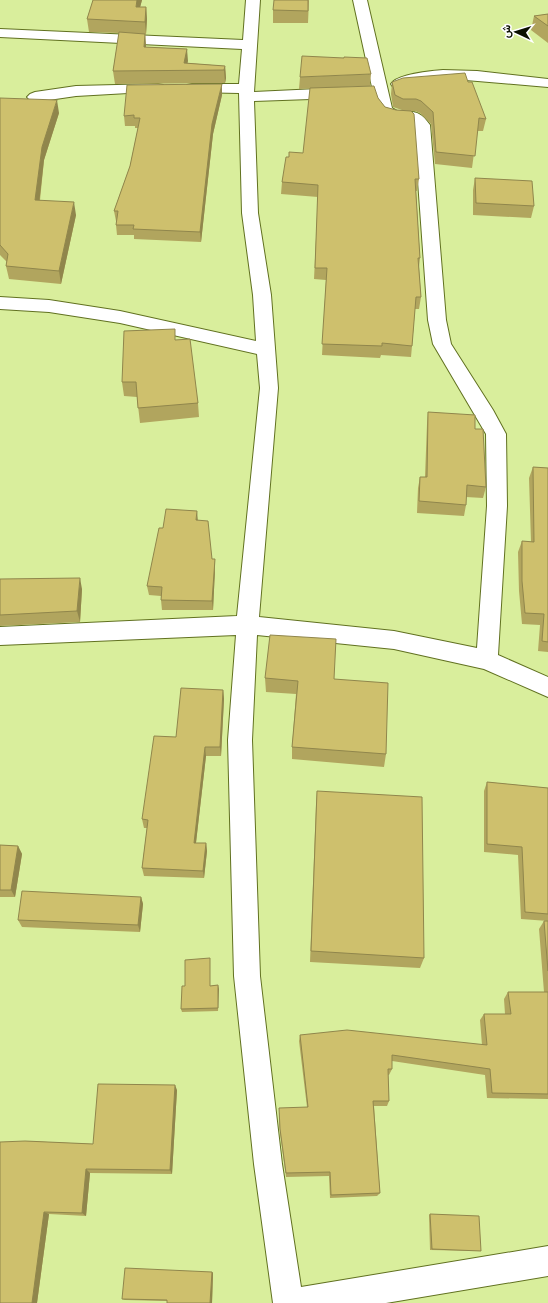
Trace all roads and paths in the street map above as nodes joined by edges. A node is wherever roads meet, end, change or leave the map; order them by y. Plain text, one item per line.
1 (253, 0) edge
2 (360, 0) edge
3 (0, 33) edge
4 (250, 45) junction
5 (548, 83) edge
6 (367, 91) junction
7 (247, 93) junction
8 (35, 97) dead end
9 (0, 303) edge
10 (267, 350) junction
11 (247, 625) junction
12 (0, 636) edge
13 (487, 660) junction
14 (548, 687) edge
15 (548, 1261) edge
16 (288, 1303) edge
17 (296, 1303) edge

1 - 4 street
2 - 6 street
3 - 4 street
4 - 7 street
5 - 6 street
6 - 7 street
6 - 13 street
7 - 8 street
7 - 10 street
9 - 10 street
10 - 11 street
11 - 12 street
11 - 13 street
11 - 16 street
13 - 14 street
15 - 17 street

